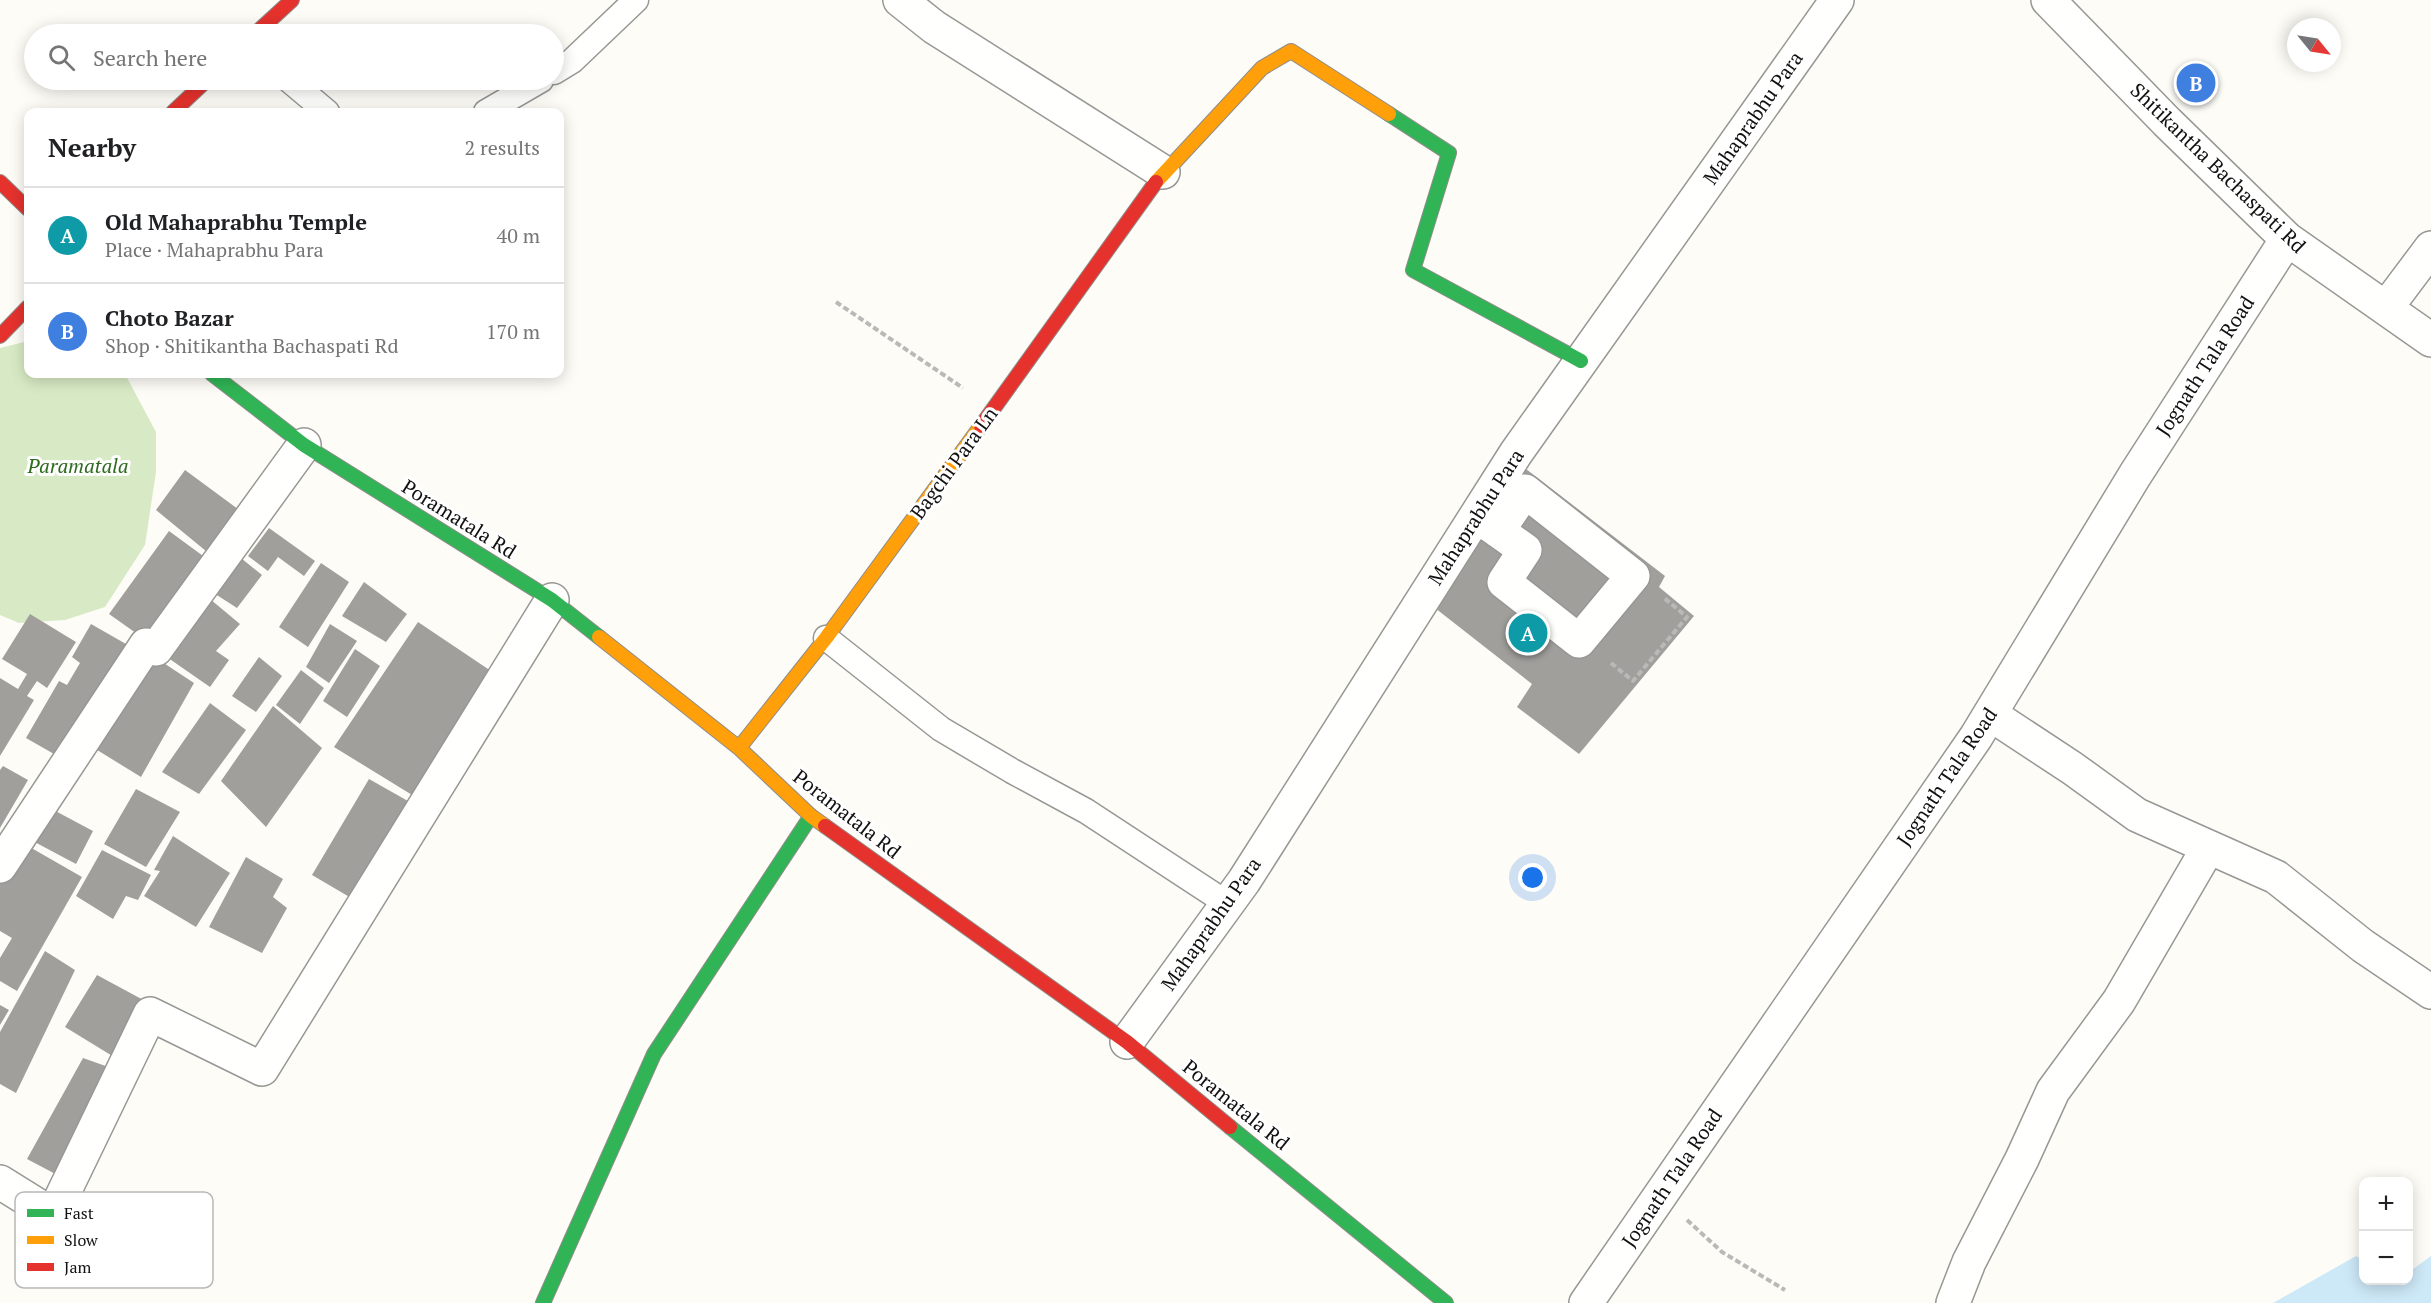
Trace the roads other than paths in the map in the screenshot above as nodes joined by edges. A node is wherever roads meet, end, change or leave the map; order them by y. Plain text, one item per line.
1 (292, 0) edge
2 (636, 0) edge
3 (900, 0) edge
4 (1837, 0) edge
5 (2048, 0) edge
6 (266, 24) edge
7 (564, 66) edge
8 (196, 90) edge
9 (301, 90) edge
10 (524, 90) edge
11 (177, 108) edge
12 (322, 108) edge
13 (493, 108) edge
14 (1162, 172) junction
15 (0, 182) edge
16 (24, 205) edge
17 (2287, 239) junction
18 (2431, 248) edge
19 (2386, 308) junction
20 (24, 311) edge
21 (0, 336) edge
22 (2431, 340) edge
23 (1581, 362) junction
24 (217, 378) edge
25 (304, 446) junction
26 (1488, 523) junction
27 (552, 600) junction
28 (826, 638) junction
29 (1990, 714) junction
30 (739, 748) junction
31 (811, 816) junction
32 (2208, 848) junction
33 (0, 866) edge
34 (1228, 904) junction
35 (2431, 992) edge
36 (1127, 1042) junction
37 (0, 1182) edge
38 (16, 1192) edge
39 (64, 1192) edge
40 (1439, 1300) edge
41 (543, 1303) edge
42 (1586, 1303) edge
43 (1953, 1303) edge

1 - 6 street
2 - 7 lane
3 - 14 street
4 - 23 street, Mahaprabhu Para
5 - 17 street, Shitikantha Bachaspati Rd
8 - 11 street
9 - 12 lane
10 - 13 lane
14 - 23 street, Bagchi Para Ln
14 - 28 street, Bagchi Para Ln
15 - 16 street
17 - 19 street, Shitikantha Bachaspati Rd
17 - 29 street, Jognath Tala Road
18 - 19 street
19 - 22 street, Shitikantha Bachaspati Rd
20 - 21 street
23 - 26 street, Mahaprabhu Para
24 - 25 street, Poramatala Rd
25 - 27 street, Poramatala Rd
25 - 33 street
26 - 26 street
26 - 34 street, Mahaprabhu Para
27 - 30 street, Poramatala Rd
27 - 39 street
28 - 30 street, Bagchi Para Ln
28 - 34 lane
29 - 32 street
29 - 42 street, Jognath Tala Road
30 - 31 street, Poramatala Rd
31 - 36 street, Poramatala Rd
31 - 41 street
32 - 35 street
32 - 43 street
34 - 36 street, Mahaprabhu Para
36 - 40 street, Poramatala Rd
37 - 38 street

